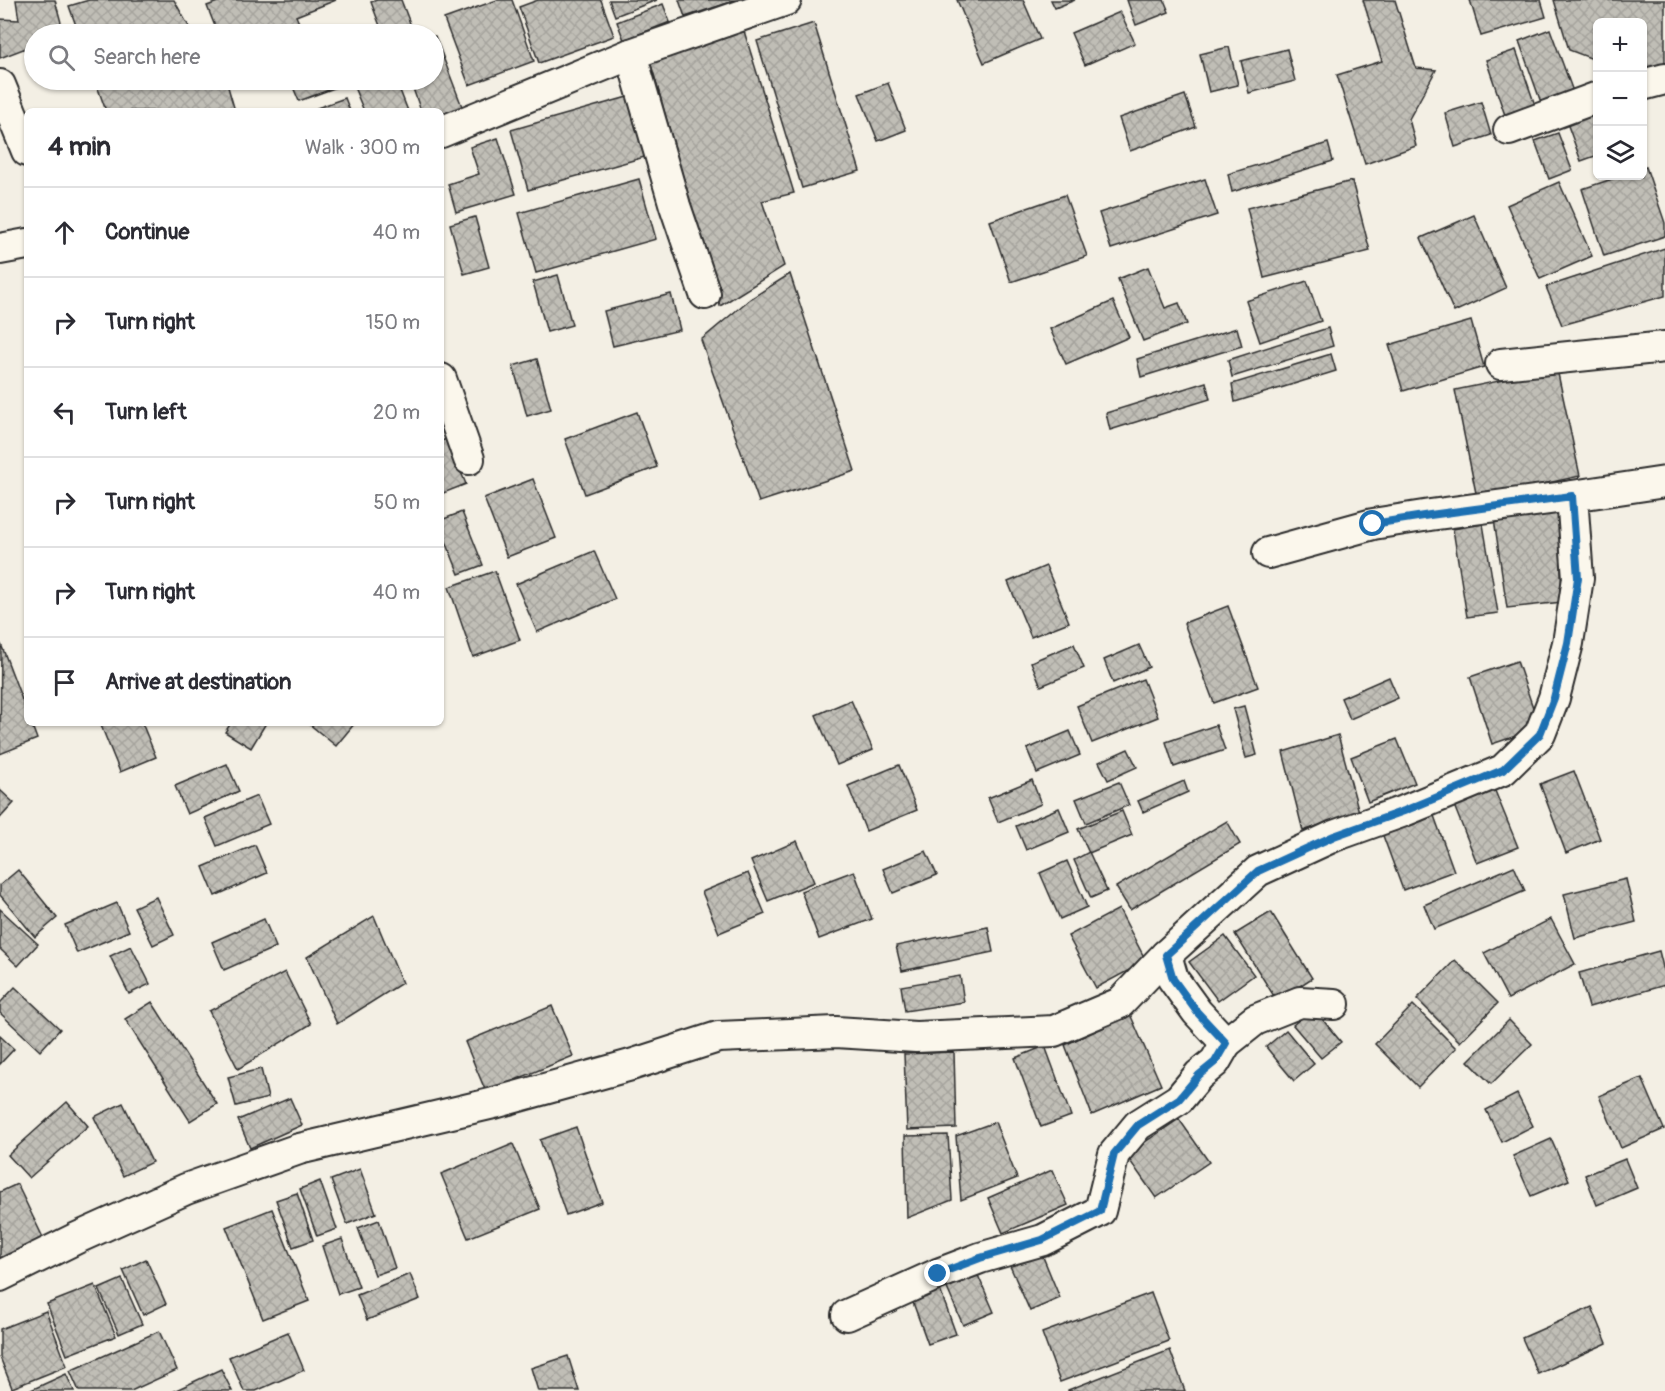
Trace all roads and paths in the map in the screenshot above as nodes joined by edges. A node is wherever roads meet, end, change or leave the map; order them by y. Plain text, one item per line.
1 (786, 0) edge
2 (631, 54) junction
3 (1665, 79) edge
4 (1647, 84) edge
5 (0, 85) edge
6 (1593, 99) edge
7 (1509, 130) dead end
8 (444, 131) edge
9 (24, 144) edge
10 (24, 245) edge
11 (0, 249) edge
12 (705, 294) dead end
13 (1665, 347) edge
14 (1501, 364) dead end
15 (444, 388) edge
16 (469, 459) dead end
17 (1665, 482) edge
18 (1572, 496) junction
19 (1268, 553) dead end
20 (1166, 955) junction
21 (1334, 1004) dead end
22 (1226, 1043) junction
23 (0, 1276) edge
24 (847, 1315) dead end

1 - 2 street
2 - 8 street
2 - 12 street
3 - 4 street
5 - 9 street
6 - 7 street
10 - 11 street
13 - 14 street
15 - 16 street
17 - 18 street
18 - 19 street
18 - 20 street
20 - 22 street
20 - 23 street
21 - 22 street
22 - 24 street

